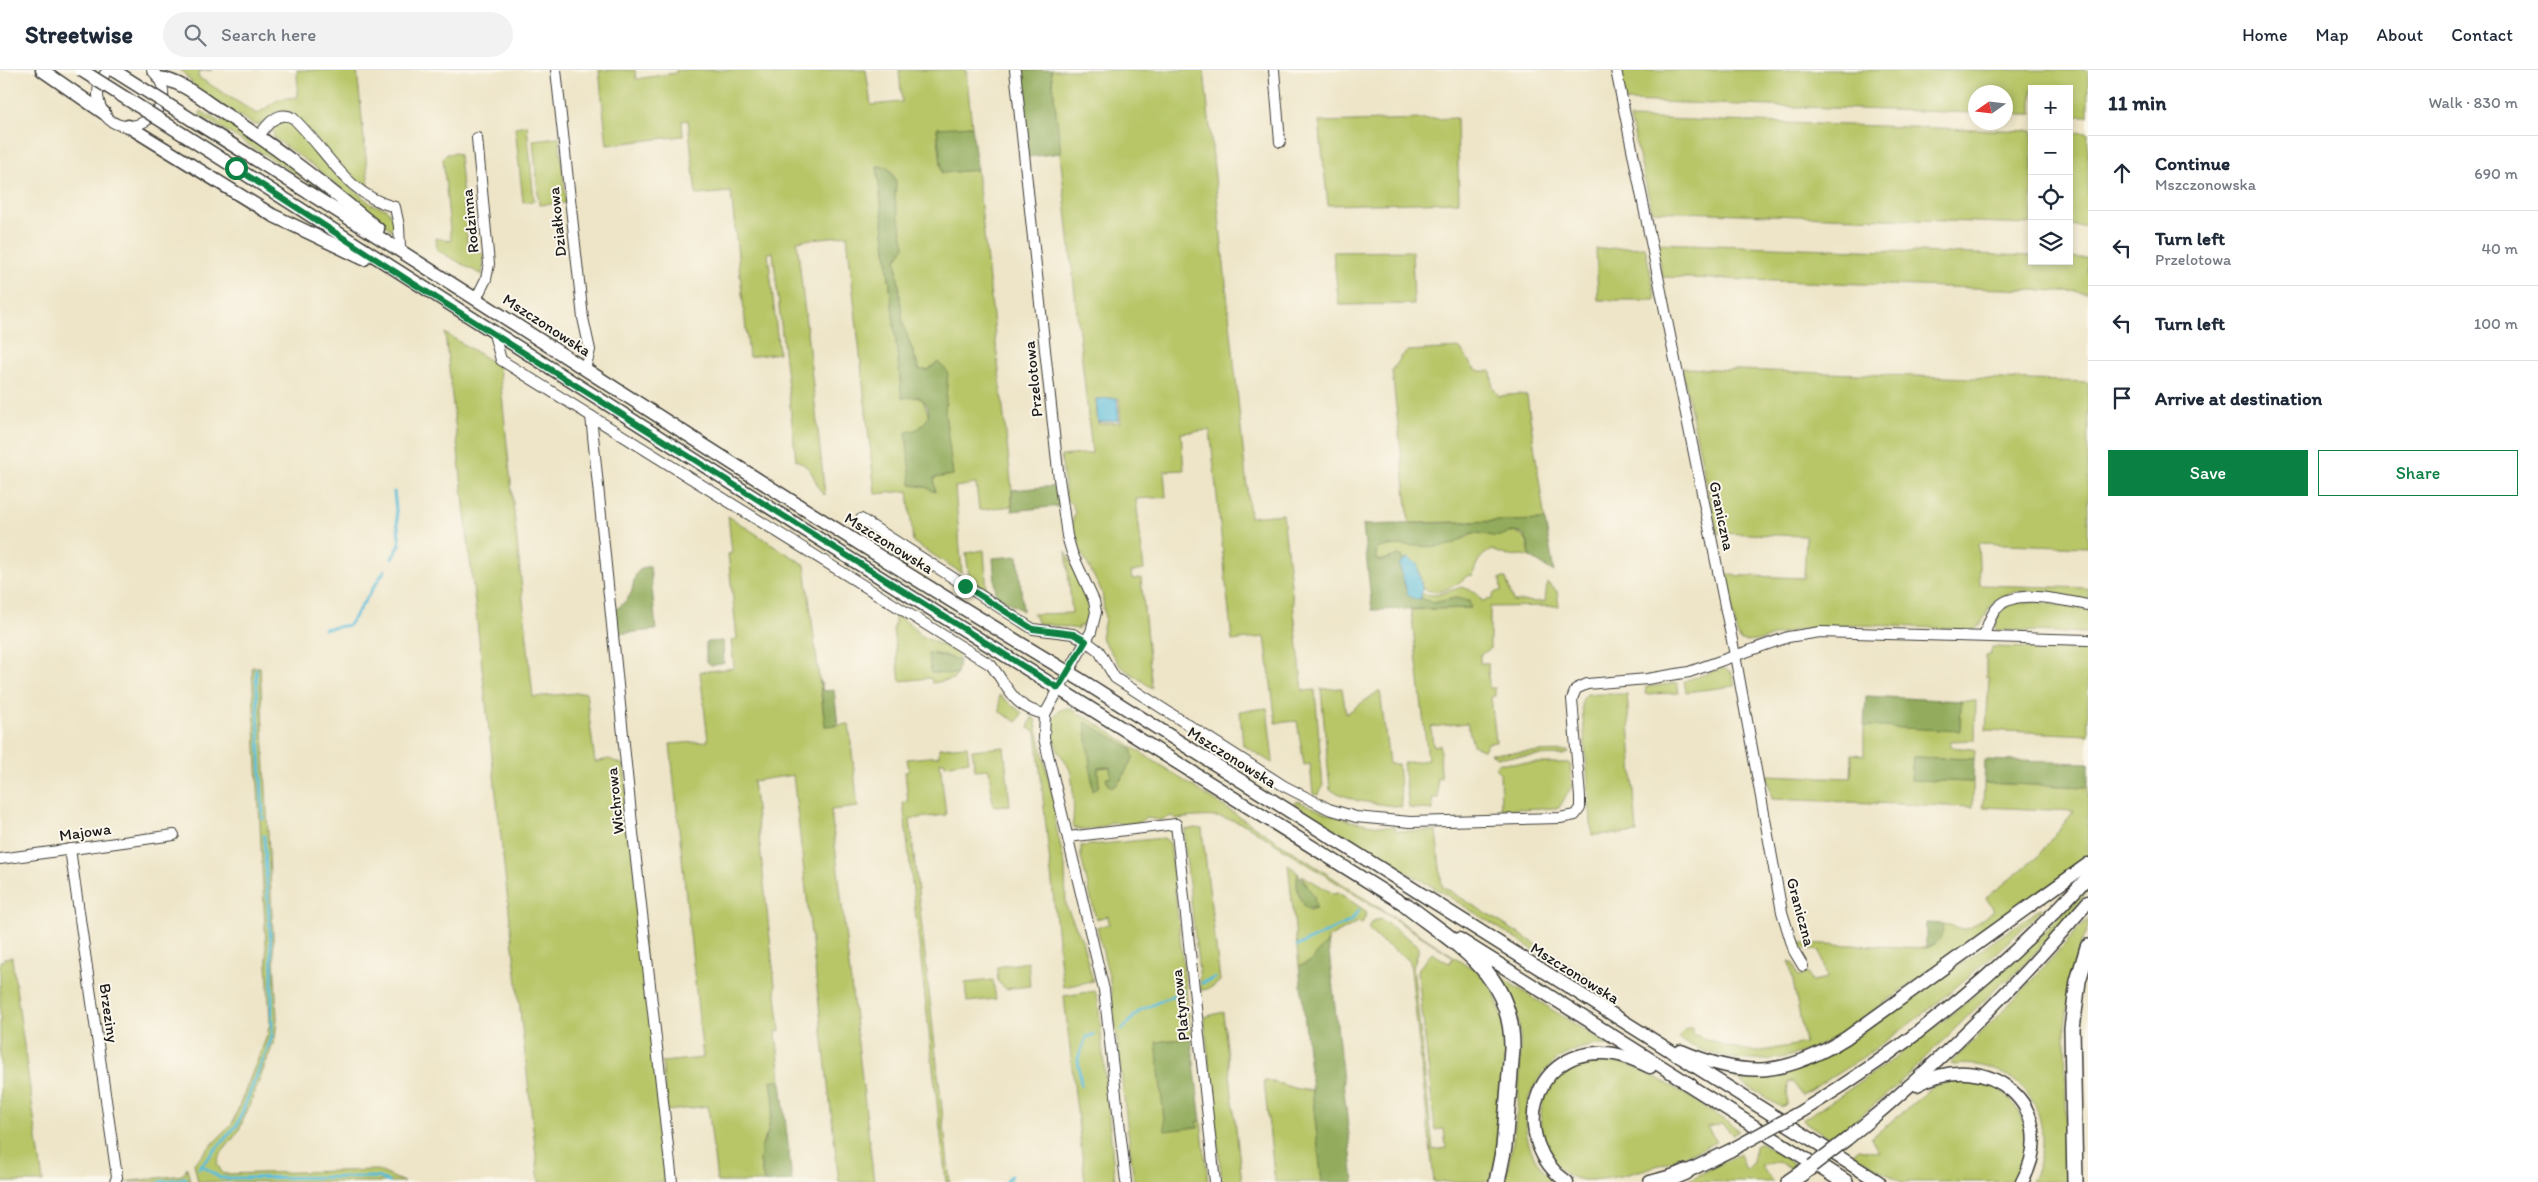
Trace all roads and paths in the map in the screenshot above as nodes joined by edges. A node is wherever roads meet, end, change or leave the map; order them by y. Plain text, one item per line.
1 (42, 70) edge
2 (81, 70) edge
3 (108, 70) edge
4 (113, 70) edge
5 (174, 70) edge
6 (556, 70) edge
7 (1015, 70) edge
8 (1274, 70) edge
9 (1616, 70) edge
10 (157, 73) edge
11 (185, 88) junction
12 (104, 113) junction
13 (128, 126) junction
14 (260, 135) junction
15 (477, 138) dead end
16 (1280, 142) dead end
17 (400, 247) junction
18 (419, 263) junction
19 (411, 282) junction
20 (476, 299) junction
21 (494, 334) junction
22 (585, 369) junction
23 (591, 416) junction
24 (861, 519) dead end
25 (2088, 604) edge
26 (1984, 636) junction
27 (2088, 640) edge
28 (1086, 641) junction
29 (1735, 655) junction
30 (1068, 672) junction
31 (1058, 688) junction
32 (1045, 714) junction
33 (174, 835) dead end
34 (1068, 837) junction
35 (70, 849) junction
36 (0, 859) edge
37 (2088, 864) edge
38 (2088, 876) edge
39 (2088, 902) edge
40 (1407, 906) junction
41 (2088, 947) edge
42 (1803, 966) dead end
43 (1636, 1030) junction
44 (1691, 1085) junction
45 (1906, 1091) junction
46 (1814, 1165) junction
47 (1686, 1172) junction
48 (115, 1182) edge
49 (672, 1182) edge
50 (1126, 1182) edge
51 (1215, 1182) edge
52 (1497, 1182) edge
53 (1568, 1182) edge
54 (1650, 1182) edge
55 (1662, 1182) edge
56 (1789, 1182) edge
57 (1796, 1182) edge
58 (1834, 1182) edge
59 (1845, 1182) edge
60 (1879, 1182) edge
61 (2022, 1182) edge
62 (2075, 1182) edge

1 - 12 main road
2 - 19 main road, Mszczonowska, bridge
3 - 12 street
4 - 18 main road, Mszczonowska, bridge
5 - 11 main road
6 - 22 street, Działkowa
7 - 28 street, Przelotowa
8 - 16 street
9 - 29 street, Graniczna
10 - 11 main road
10 - 13 street
11 - 14 main road
12 - 13 street
13 - 19 main road
14 - 17 main road
14 - 17 street
15 - 20 street, Rodzinna
17 - 18 main road
18 - 20 main road, Mszczonowska
19 - 21 main road, Mszczonowska
20 - 22 main road, Mszczonowska
21 - 23 street
21 - 31 main road, Mszczonowska
22 - 30 main road, Mszczonowska
23 - 32 street
23 - 49 street, Wichrowa
24 - 28 street
25 - 26 street
26 - 27 street
26 - 29 street
28 - 29 street
28 - 30 street, Przelotowa
29 - 42 street, Graniczna
30 - 31 street, Przelotowa
30 - 43 main road, Mszczonowska
31 - 32 street, Przelotowa
31 - 40 main road, Mszczonowska
32 - 34 street
33 - 35 street, Majowa
34 - 50 street
34 - 51 street, Platynowa
35 - 36 street, Majowa
35 - 48 street, Brzeziny
37 - 43 main road
38 - 47 main road, bridge
39 - 45 main road
40 - 44 main road, Mszczonowska
40 - 52 highway
41 - 62 highway
43 - 60 main road, Mszczonowska
44 - 46 main road
44 - 53 main road
45 - 46 main road, bridge
45 - 61 main road
46 - 56 highway
46 - 57 main road
46 - 58 main road
46 - 59 highway
47 - 54 main road
47 - 55 highway

